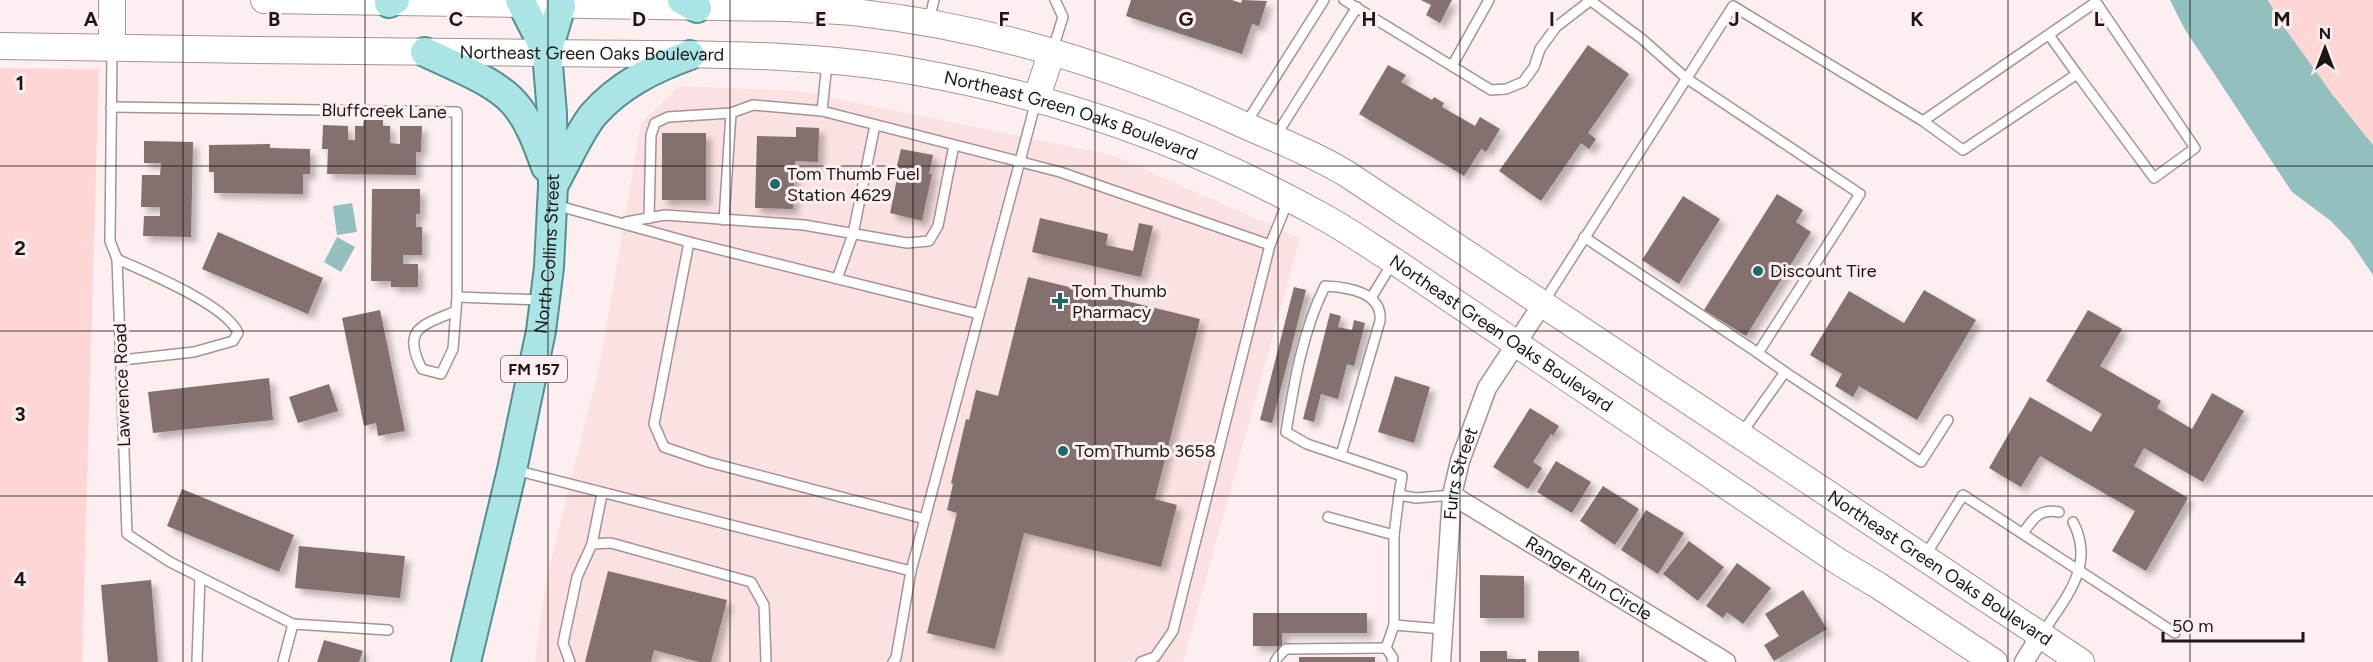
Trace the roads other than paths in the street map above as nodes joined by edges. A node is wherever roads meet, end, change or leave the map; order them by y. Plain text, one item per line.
1 (112, 0) edge
2 (264, 0) edge
3 (1055, 0) edge
4 (1324, 0) edge
5 (1344, 0) edge
6 (1489, 0) edge
7 (1591, 0) edge
8 (360, 1) edge
9 (392, 1) edge
10 (520, 2) edge
11 (561, 3) edge
12 (692, 3) edge
13 (789, 4) edge
14 (1357, 8) junction
15 (931, 11) edge
16 (2049, 35) junction
17 (0, 46) edge
18 (112, 48) junction
19 (425, 52) junction
20 (1052, 52) junction
21 (548, 53) junction
22 (690, 55) junction
23 (828, 60) junction
24 (1452, 66) junction
25 (2077, 74) junction
26 (1686, 78) junction
27 (1036, 99) junction
28 (111, 107) junction
29 (822, 111) junction
30 (731, 113) junction
31 (1923, 121) junction
32 (875, 125) junction
33 (1245, 125) junction
34 (1274, 138) junction
35 (954, 145) junction
36 (1019, 161) junction
37 (553, 195) junction
38 (1289, 199) junction
39 (649, 218) junction
40 (724, 220) junction
41 (621, 222) junction
42 (853, 234) junction
43 (1584, 237) junction
44 (689, 242) junction
45 (1270, 246) junction
46 (117, 259) junction
47 (1394, 261) junction
48 (837, 279) junction
49 (457, 297) junction
50 (1371, 298) junction
51 (545, 300) junction
52 (1543, 303) junction
53 (456, 311) junction
54 (979, 314) junction
55 (1516, 343) junction
56 (1758, 353) junction
57 (122, 360) junction
58 (1785, 372) junction
59 (1948, 420) dead end
60 (1739, 436) junction
61 (1341, 455) junction
62 (512, 470) junction
63 (602, 494) junction
64 (1399, 495) junction
65 (1452, 495) junction
66 (2058, 512) dead end
67 (1328, 517) dead end
68 (925, 519) junction
69 (2073, 522) dead end
70 (2023, 533) junction
71 (1394, 535) junction
72 (592, 544) junction
73 (1923, 559) junction
74 (2081, 571) junction
75 (911, 572) junction
76 (200, 577) junction
77 (293, 624) junction
78 (1394, 625) junction
79 (1443, 629) junction
80 (388, 630) dead end
81 (2175, 633) dead end
82 (2040, 636) junction
83 (1386, 648) junction
84 (197, 662) edge
85 (283, 662) edge
86 (465, 662) edge
87 (570, 662) edge
88 (766, 662) edge
89 (892, 662) edge
90 (1142, 662) edge
91 (1275, 662) edge
92 (1392, 662) edge
93 (1441, 662) edge
94 (1726, 662) edge
95 (1994, 662) edge
96 (2024, 662) edge
97 (2081, 662) edge

1 - 18 main road
2 - 8 main road, Northeast Green Oaks Boulevard
3 - 20 lane
4 - 33 lane
5 - 14 lane
6 - 24 lane
7 - 24 lane
7 - 26 lane
8 - 9 main road, Northeast Green Oaks Boulevard
9 - 10 main road, Northeast Green Oaks Boulevard
10 - 11 main road, Northeast Green Oaks Boulevard
10 - 21 main road, North Collins Street / FM 157
11 - 12 main road, Northeast Green Oaks Boulevard
11 - 21 main road, North Collins Street / FM 157
12 - 13 main road, Northeast Green Oaks Boulevard
13 - 15 main road, Northeast Green Oaks Boulevard
14 - 24 lane
14 - 34 lane
15 - 20 main road, Northeast Green Oaks Boulevard
16 - 25 lane
16 - 25 lane
16 - 31 lane
17 - 18 main road, Northeast Green Oaks Boulevard
18 - 19 main road, Northeast Green Oaks Boulevard
18 - 28 lane, Lawrence Road
19 - 21 main road, Northeast Green Oaks Boulevard
19 - 37 main road
20 - 27 main road
20 - 33 main road, Northeast Green Oaks Boulevard
21 - 22 main road, Northeast Green Oaks Boulevard
21 - 37 main road, North Collins Street / FM 157
22 - 23 main road, Northeast Green Oaks Boulevard
22 - 37 main road
23 - 27 main road, Northeast Green Oaks Boulevard
23 - 29 lane
25 - 31 lane
26 - 31 lane
26 - 43 lane
26 - 56 lane
27 - 36 lane
27 - 38 main road, Northeast Green Oaks Boulevard
28 - 46 lane, Lawrence Road
28 - 49 lane, Bluffcreek Lane
29 - 30 lane
29 - 32 lane
30 - 39 lane
30 - 40 lane
32 - 35 lane
32 - 42 lane
33 - 34 main road, Northeast Green Oaks Boulevard
34 - 52 main road, Northeast Green Oaks Boulevard
35 - 36 lane
35 - 42 lane
36 - 45 lane
36 - 54 lane
37 - 41 lane
37 - 51 main road, North Collins Street / FM 157
38 - 45 lane
38 - 47 main road, Northeast Green Oaks Boulevard
39 - 40 lane
39 - 41 lane
40 - 42 lane
41 - 44 lane
42 - 48 lane
43 - 52 lane
43 - 56 lane
44 - 48 lane
44 - 68 lane
45 - 90 lane
46 - 57 lane, Lawrence Road
46 - 57 lane
47 - 50 lane
47 - 55 main road, Northeast Green Oaks Boulevard
48 - 54 lane
49 - 51 lane
49 - 53 lane, Bluffcreek Lane
50 - 61 lane
50 - 61 lane
51 - 62 main road, North Collins Street / FM 157
52 - 55 street, Furrs Street
52 - 60 main road, Northeast Green Oaks Boulevard
53 - 53 lane, Bluffcreek Lane
54 - 68 lane
55 - 65 street, Furrs Street
55 - 95 main road, Northeast Green Oaks Boulevard
56 - 58 lane
57 - 76 lane, Lawrence Road
58 - 59 lane
58 - 60 lane
60 - 73 main road, Northeast Green Oaks Boulevard
61 - 64 lane
62 - 63 lane
62 - 86 main road, North Collins Street / FM 157
63 - 72 lane
63 - 75 lane
64 - 65 lane
64 - 71 lane
65 - 79 street, Furrs Street
65 - 94 street, Ranger Run Circle
66 - 70 lane
67 - 71 lane
68 - 75 lane
69 - 74 lane
70 - 73 lane
70 - 74 lane
71 - 78 lane
72 - 87 lane
72 - 88 lane
73 - 82 main road, Northeast Green Oaks Boulevard
74 - 81 lane
74 - 82 lane
75 - 89 lane
76 - 77 lane, Lawrence Road
76 - 84 lane
77 - 80 lane
77 - 85 lane
78 - 79 lane
78 - 83 lane
79 - 93 street, Furrs Street
82 - 96 street
82 - 97 main road, Northeast Green Oaks Boulevard
83 - 91 lane
83 - 92 lane

